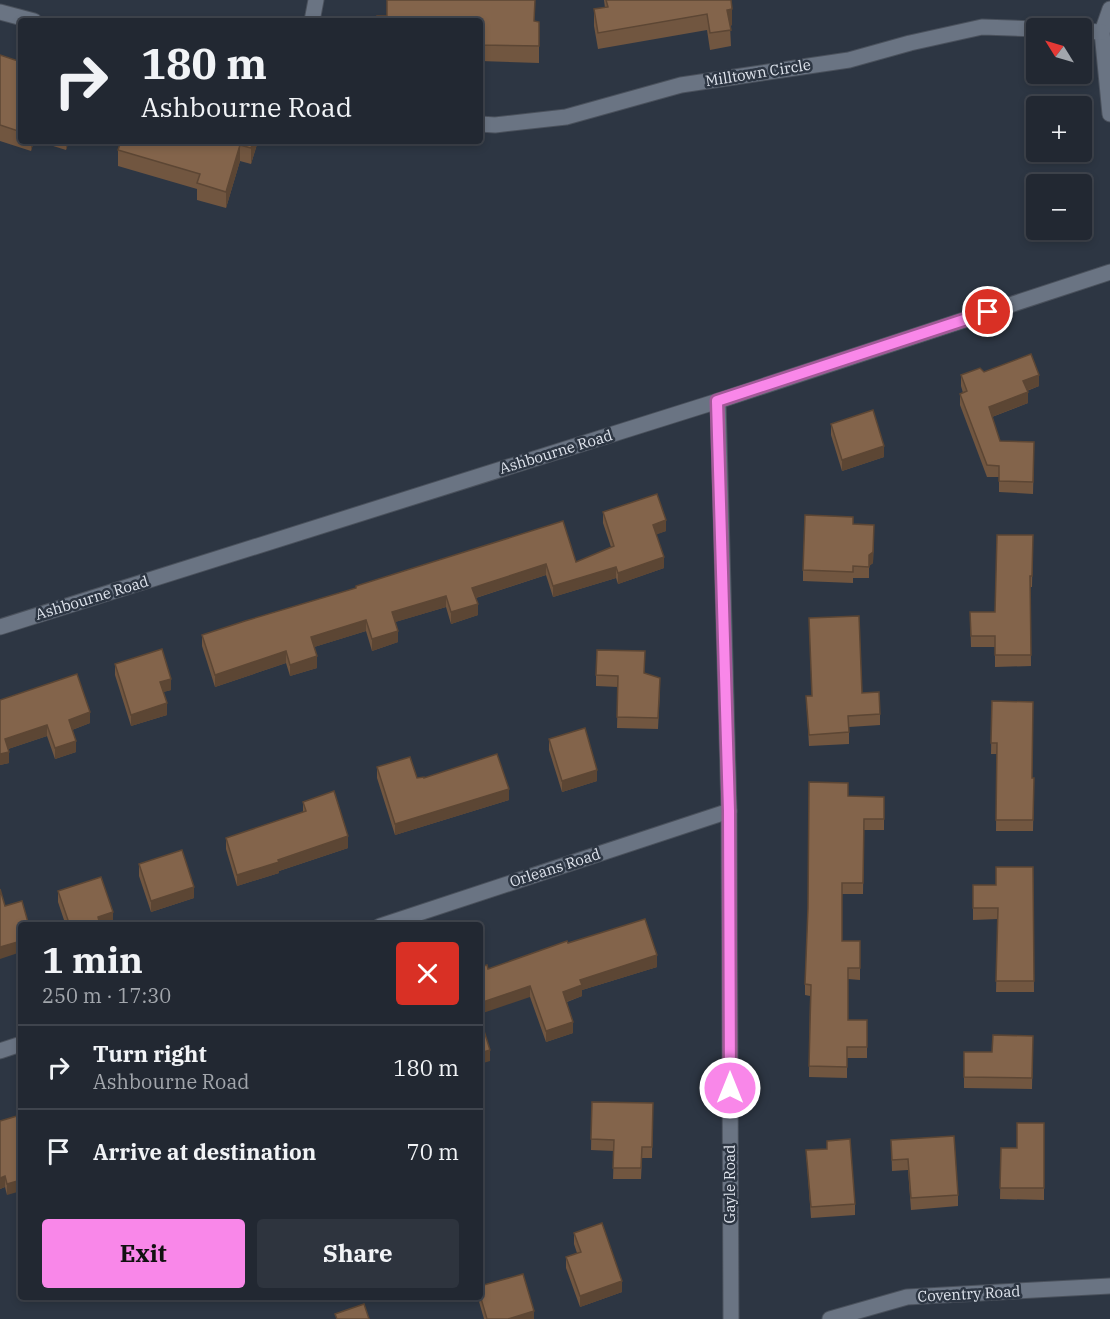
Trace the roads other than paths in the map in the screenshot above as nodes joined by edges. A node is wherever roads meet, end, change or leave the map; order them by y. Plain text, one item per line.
1 (316, 0) edge
2 (1110, 9) edge
3 (0, 12) edge
4 (23, 18) edge
5 (313, 18) edge
6 (1026, 29) edge
7 (1092, 32) edge
8 (1102, 32) junction
9 (1110, 114) edge
10 (483, 124) edge
11 (1110, 272) edge
12 (717, 401) junction
13 (0, 627) edge
14 (729, 811) junction
15 (392, 922) edge
16 (18, 1045) edge
17 (0, 1051) edge
18 (1110, 1286) edge
19 (730, 1319) edge
20 (830, 1319) edge

1 - 5 street
2 - 8 street
3 - 4 street
6 - 10 street, Milltown Circle
7 - 8 street
8 - 9 street
11 - 12 street, Ashbourne Road
12 - 13 street, Ashbourne Road
12 - 14 street, Gayle Road
14 - 15 street, Orleans Road
14 - 19 street, Gayle Road
16 - 17 street
18 - 20 street, Coventry Road

